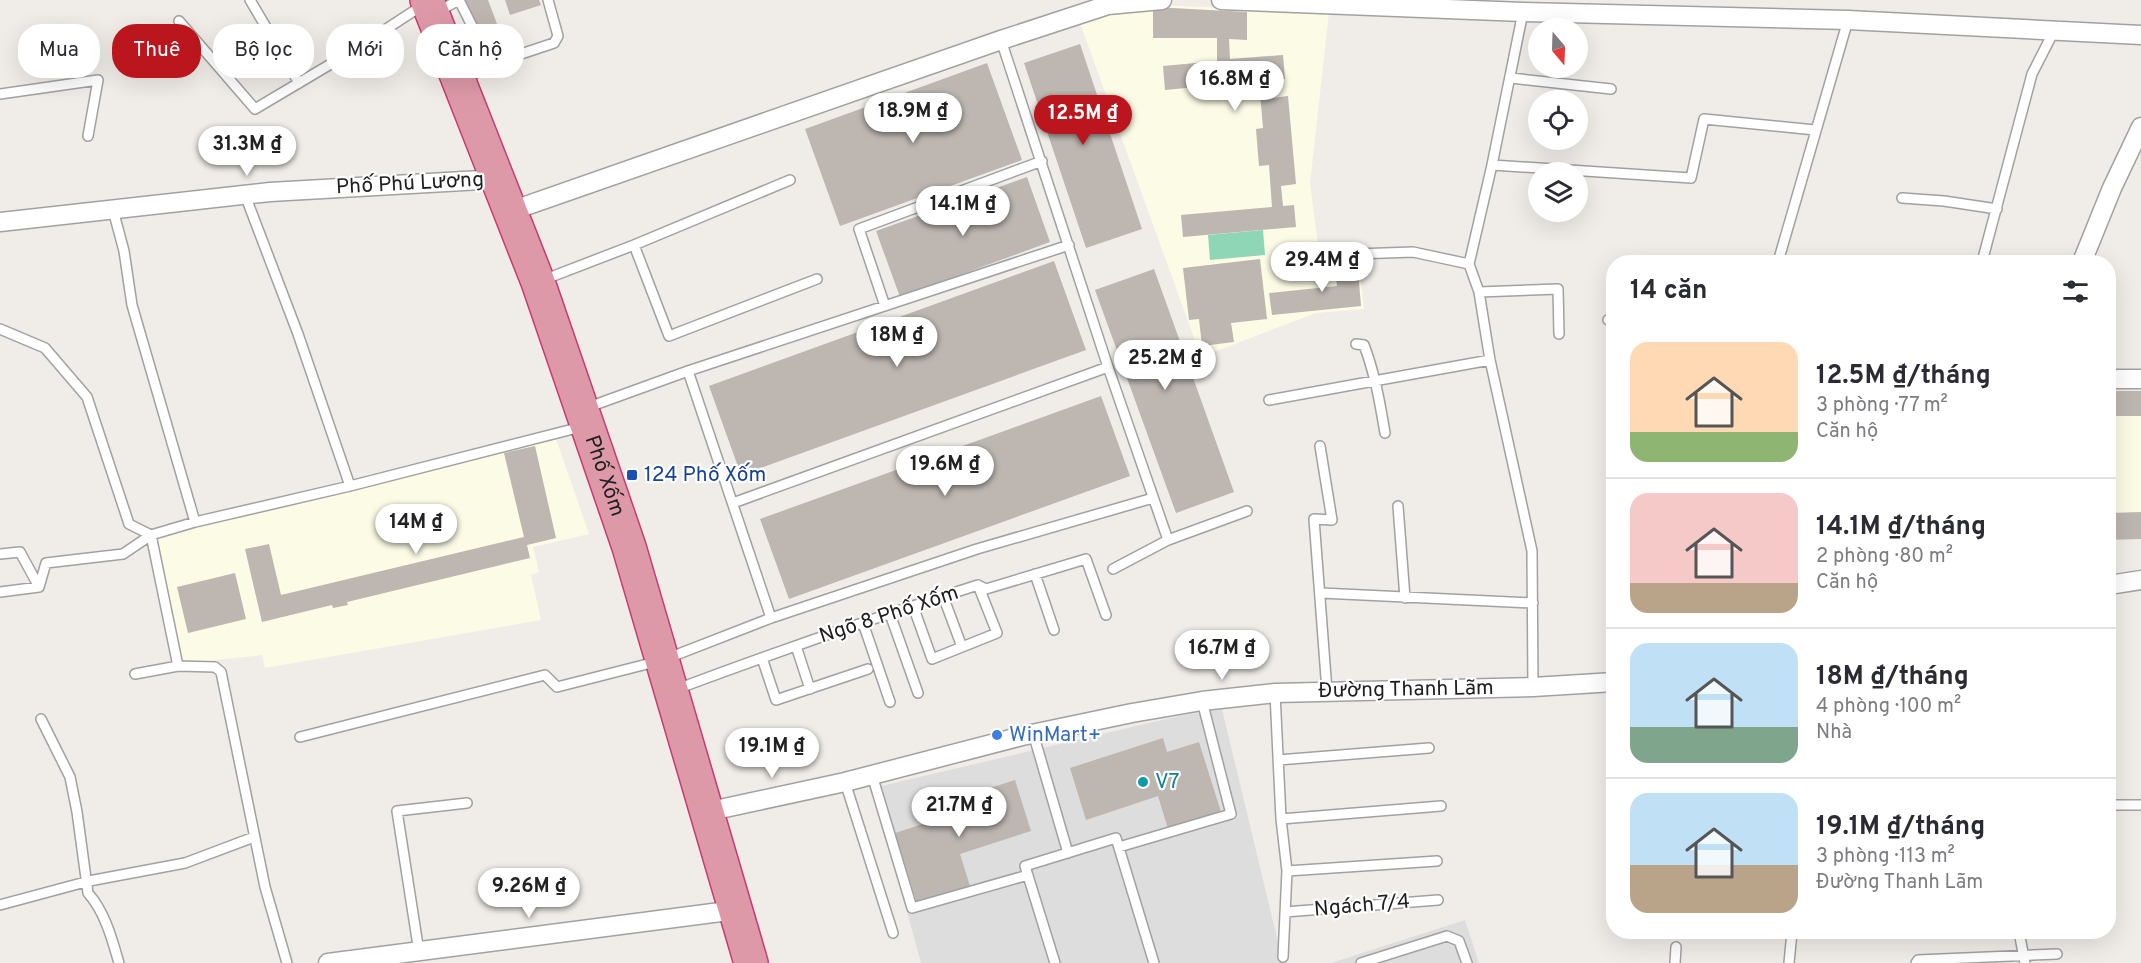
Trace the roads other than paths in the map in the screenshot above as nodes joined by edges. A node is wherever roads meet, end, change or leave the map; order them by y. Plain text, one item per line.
1 (250, 0) edge
2 (548, 0) edge
3 (1162, 0) edge
4 (1221, 0) edge
5 (441, 3) edge
6 (1109, 6) edge
7 (1523, 12) junction
8 (1848, 20) junction
9 (179, 21) dead end
10 (458, 24) edge
11 (2054, 31) junction
12 (2141, 35) edge
13 (1001, 40) junction
14 (524, 53) edge
15 (467, 78) edge
16 (1510, 78) junction
17 (460, 82) junction
18 (299, 83) junction
19 (1611, 89) dead end
20 (0, 94) edge
21 (2141, 127) edge
22 (1815, 130) junction
23 (88, 136) dead end
24 (1042, 161) junction
25 (1492, 165) junction
26 (499, 179) junction
27 (790, 180) dead end
28 (245, 195) junction
29 (1902, 198) dead end
30 (1996, 209) junction
31 (113, 210) junction
32 (511, 211) junction
33 (0, 222) edge
34 (634, 245) junction
35 (1069, 245) junction
36 (1328, 255) dead end
37 (1780, 255) edge
38 (1984, 255) edge
39 (2085, 255) edge
40 (1468, 264) junction
41 (817, 279) dead end
42 (538, 282) junction
43 (1479, 292) junction
44 (885, 306) junction
45 (0, 328) edge
46 (1558, 334) dead end
47 (1356, 344) dead end
48 (1490, 360) junction
49 (1108, 367) junction
50 (688, 371) junction
51 (2116, 379) edge
52 (2141, 379) edge
53 (1376, 382) junction
54 (1269, 400) dead end
55 (584, 418) junction
56 (1385, 433) dead end
57 (1320, 446) dead end
58 (350, 486) junction
59 (1153, 498) junction
60 (733, 503) junction
61 (1398, 506) dead end
62 (1247, 511) dead end
63 (195, 522) junction
64 (151, 535) junction
65 (1168, 540) junction
66 (0, 554) edge
67 (1113, 569) dead end
68 (1035, 574) junction
69 (2141, 580) edge
70 (2116, 584) edge
71 (978, 585) junction
72 (39, 587) junction
73 (0, 592) edge
74 (1321, 593) junction
75 (943, 596) junction
76 (1405, 598) junction
77 (1533, 603) junction
78 (913, 606) junction
79 (890, 614) junction
80 (1106, 615) dead end
81 (771, 618) junction
82 (863, 623) junction
83 (1054, 630) dead end
84 (796, 646) junction
85 (962, 647) junction
86 (762, 658) junction
87 (663, 660) junction
88 (178, 666) junction
89 (868, 669) dead end
90 (135, 674) dead end
91 (1606, 682) edge
92 (1533, 687) junction
93 (810, 688) junction
94 (672, 691) junction
95 (1327, 692) junction
96 (918, 693) dead end
97 (1275, 693) junction
98 (1202, 701) junction
99 (890, 702) dead end
100 (41, 718) dead end
101 (1034, 733) junction
102 (300, 737) dead end
103 (1429, 748) dead end
104 (1278, 760) junction
105 (872, 774) junction
106 (845, 782) junction
107 (467, 803) dead end
108 (2141, 804) edge
109 (2116, 805) edge
110 (1441, 806) dead end
111 (706, 812) junction
112 (1281, 819) junction
113 (254, 837) junction
114 (1119, 847) junction
115 (1068, 853) junction
116 (1437, 861) dead end
117 (1287, 871) junction
118 (1028, 875) junction
119 (86, 882) junction
120 (1438, 900) dead end
121 (0, 905) edge
122 (736, 910) junction
123 (1285, 912) junction
124 (893, 933) dead end
125 (1791, 939) edge
126 (2020, 939) edge
127 (1676, 947) dead end
128 (419, 952) junction
129 (2057, 954) dead end
130 (1283, 957) dead end
131 (2024, 959) edge
132 (119, 963) edge
133 (287, 963) edge
134 (328, 963) edge
135 (751, 963) edge
136 (1055, 963) edge
137 (1154, 963) edge
138 (1361, 963) edge
139 (1467, 963) edge
140 (1675, 963) edge
141 (1789, 963) edge
142 (1916, 963) edge

1 - 18 lane
2 - 14 lane
3 - 6 street
4 - 7 street
5 - 10 lane
5 - 17 highway, Phố Xốm
5 - 18 lane
6 - 13 street
7 - 8 street
7 - 16 lane
8 - 11 street
8 - 22 lane
9 - 18 lane
11 - 12 street
11 - 30 lane
13 - 24 lane
13 - 32 street
15 - 17 lane
16 - 19 lane
16 - 25 lane
17 - 26 highway, Phố Xốm
20 - 23 lane
21 - 39 street
22 - 25 lane
22 - 37 lane
24 - 35 lane
24 - 44 lane
25 - 40 lane
26 - 28 street, Phố Phú Lương
26 - 32 highway, Phố Xốm
27 - 34 lane
28 - 31 street, Phố Phú Lương
28 - 58 lane
29 - 30 lane
30 - 38 lane
31 - 33 street, Phố Phú Lương
31 - 63 lane
32 - 42 highway, Phố Xốm
34 - 41 lane
34 - 42 lane
35 - 44 lane
35 - 49 lane
36 - 40 lane
40 - 43 lane
42 - 55 highway, Phố Xốm
43 - 46 lane
43 - 48 lane
44 - 50 lane
45 - 64 lane
47 - 53 lane
48 - 53 lane
48 - 77 lane
49 - 59 lane
49 - 60 lane
50 - 55 lane
50 - 60 lane
51 - 52 street
53 - 54 lane
53 - 56 lane
55 - 58 lane
55 - 87 highway, Phố Xốm
57 - 74 lane
58 - 63 lane
59 - 65 lane
59 - 81 lane
60 - 81 lane
61 - 76 lane
62 - 65 lane
63 - 64 lane
64 - 72 lane
64 - 88 lane
65 - 67 lane
66 - 72 lane
68 - 71 lane, Ngõ 8 Phố Xốm
68 - 80 lane, Ngõ 8 Phố Xốm
68 - 83 lane
69 - 70 street
71 - 75 lane, Ngõ 8 Phố Xốm
71 - 85 lane
72 - 73 lane
74 - 76 lane
74 - 95 lane
75 - 78 lane, Ngõ 8 Phố Xốm
75 - 85 lane
76 - 77 lane
77 - 92 lane
78 - 79 lane, Ngõ 8 Phố Xốm
78 - 85 lane
79 - 82 lane, Ngõ 8 Phố Xốm
79 - 96 lane
81 - 87 lane
82 - 84 lane, Ngõ 8 Phố Xốm
82 - 99 lane
84 - 86 lane, Ngõ 8 Phố Xốm
84 - 93 lane
86 - 93 lane
86 - 94 lane, Ngõ 8 Phố Xốm
87 - 94 highway, Phố Xốm
87 - 102 lane
88 - 90 lane
88 - 113 lane
89 - 93 lane
91 - 92 street, Đường Thanh Lãm
92 - 95 street, Đường Thanh Lãm
94 - 111 highway, Phố Xốm
95 - 97 street, Đường Thanh Lãm
97 - 98 street, Đường Thanh Lãm
97 - 104 lane
98 - 101 street, Đường Thanh Lãm
98 - 114 lane
100 - 119 lane
101 - 105 street, Đường Thanh Lãm
101 - 115 lane
103 - 104 lane
104 - 112 lane
105 - 106 street, Đường Thanh Lãm
105 - 118 lane
106 - 111 street, Đường Thanh Lãm
106 - 124 lane
107 - 128 lane
108 - 109 lane
110 - 112 lane
111 - 122 highway, Phố Xốm
112 - 117 lane
113 - 119 lane
113 - 133 lane
114 - 115 lane
114 - 137 lane
115 - 118 lane
116 - 117 lane
117 - 123 lane
118 - 136 lane
119 - 121 lane
119 - 132 lane
120 - 123 lane, Ngách 7/4
122 - 128 street
122 - 135 highway, Phố Xốm
123 - 130 lane
125 - 141 lane
126 - 131 lane
127 - 140 lane
128 - 134 street
129 - 131 lane
131 - 142 lane
138 - 139 lane

